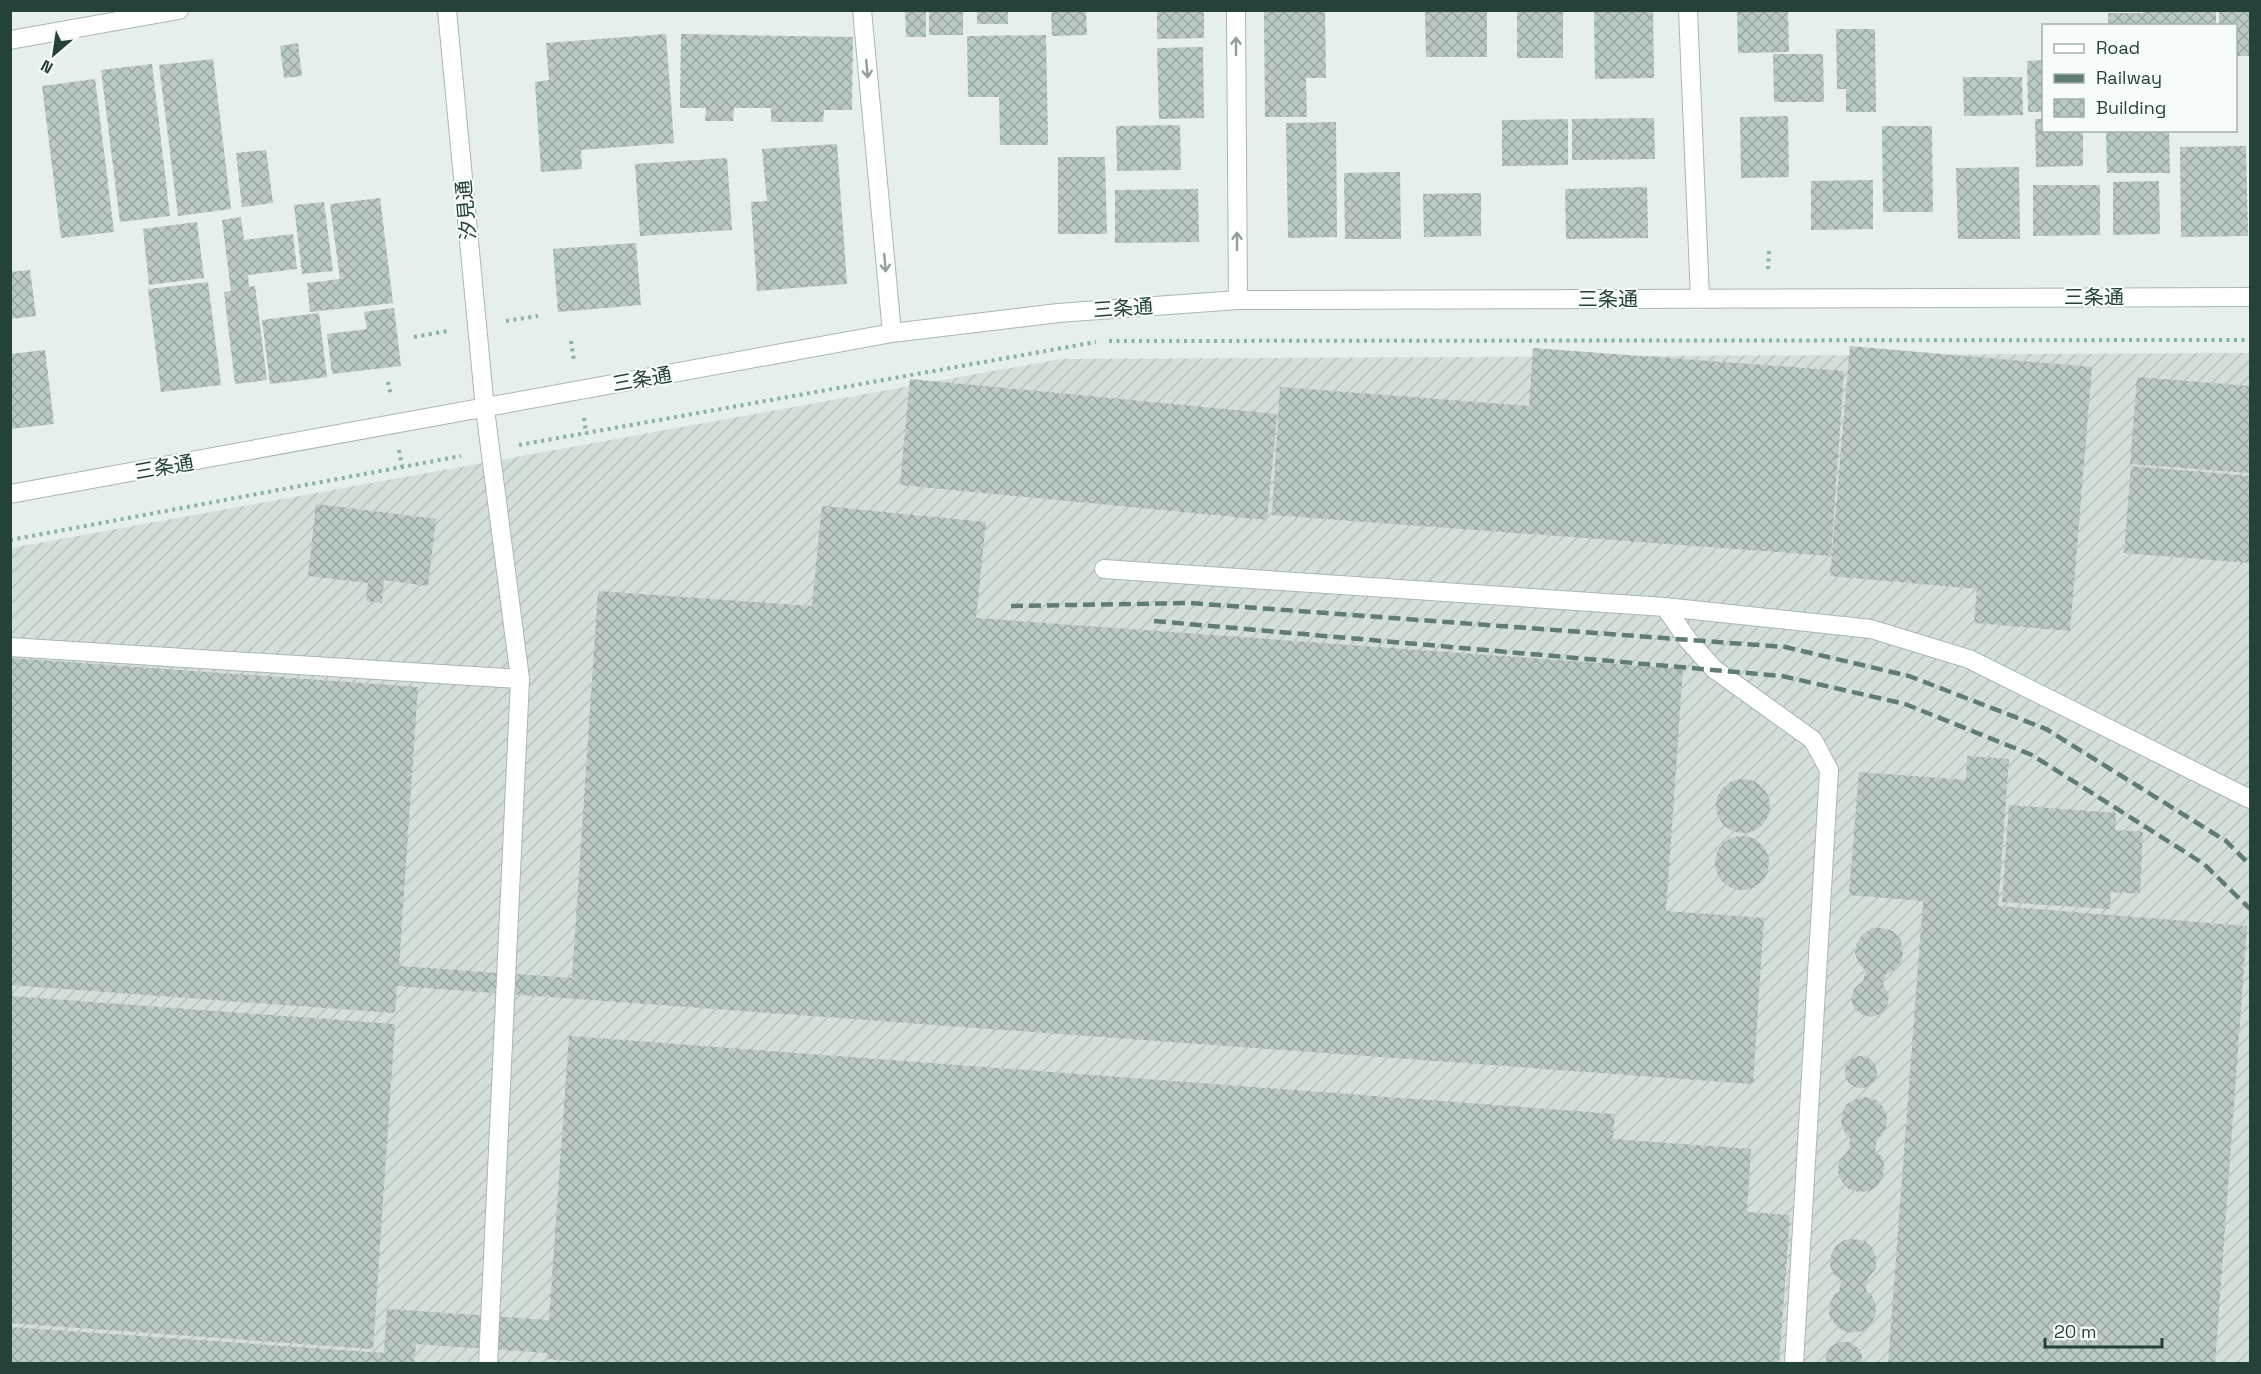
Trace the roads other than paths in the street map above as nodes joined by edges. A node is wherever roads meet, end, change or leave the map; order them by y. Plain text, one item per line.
1 (179, 10) edge
2 (447, 10) edge
3 (862, 10) edge
4 (1236, 10) edge
5 (1688, 10) edge
6 (10, 40) edge
7 (2250, 297) edge
8 (1700, 298) junction
9 (1238, 300) junction
10 (892, 333) junction
11 (485, 409) junction
12 (10, 494) edge
13 (1104, 569) dead end
14 (1665, 607) junction
15 (10, 647) edge
16 (520, 679) junction
17 (2250, 799) edge
18 (488, 1364) edge
19 (1794, 1364) edge

1 - 6 street
2 - 11 street, 汐見通
3 -> 10 street
9 -> 4 street
5 - 8 street
7 - 8 street, 三条通
8 - 9 street, 三条通
9 - 10 street, 三条通
10 - 11 street, 三条通
11 - 12 street, 三条通
11 - 16 street, 汐見通
13 - 14 street
14 - 17 street
14 - 19 street
15 - 16 street
16 - 18 street, 汐見通

